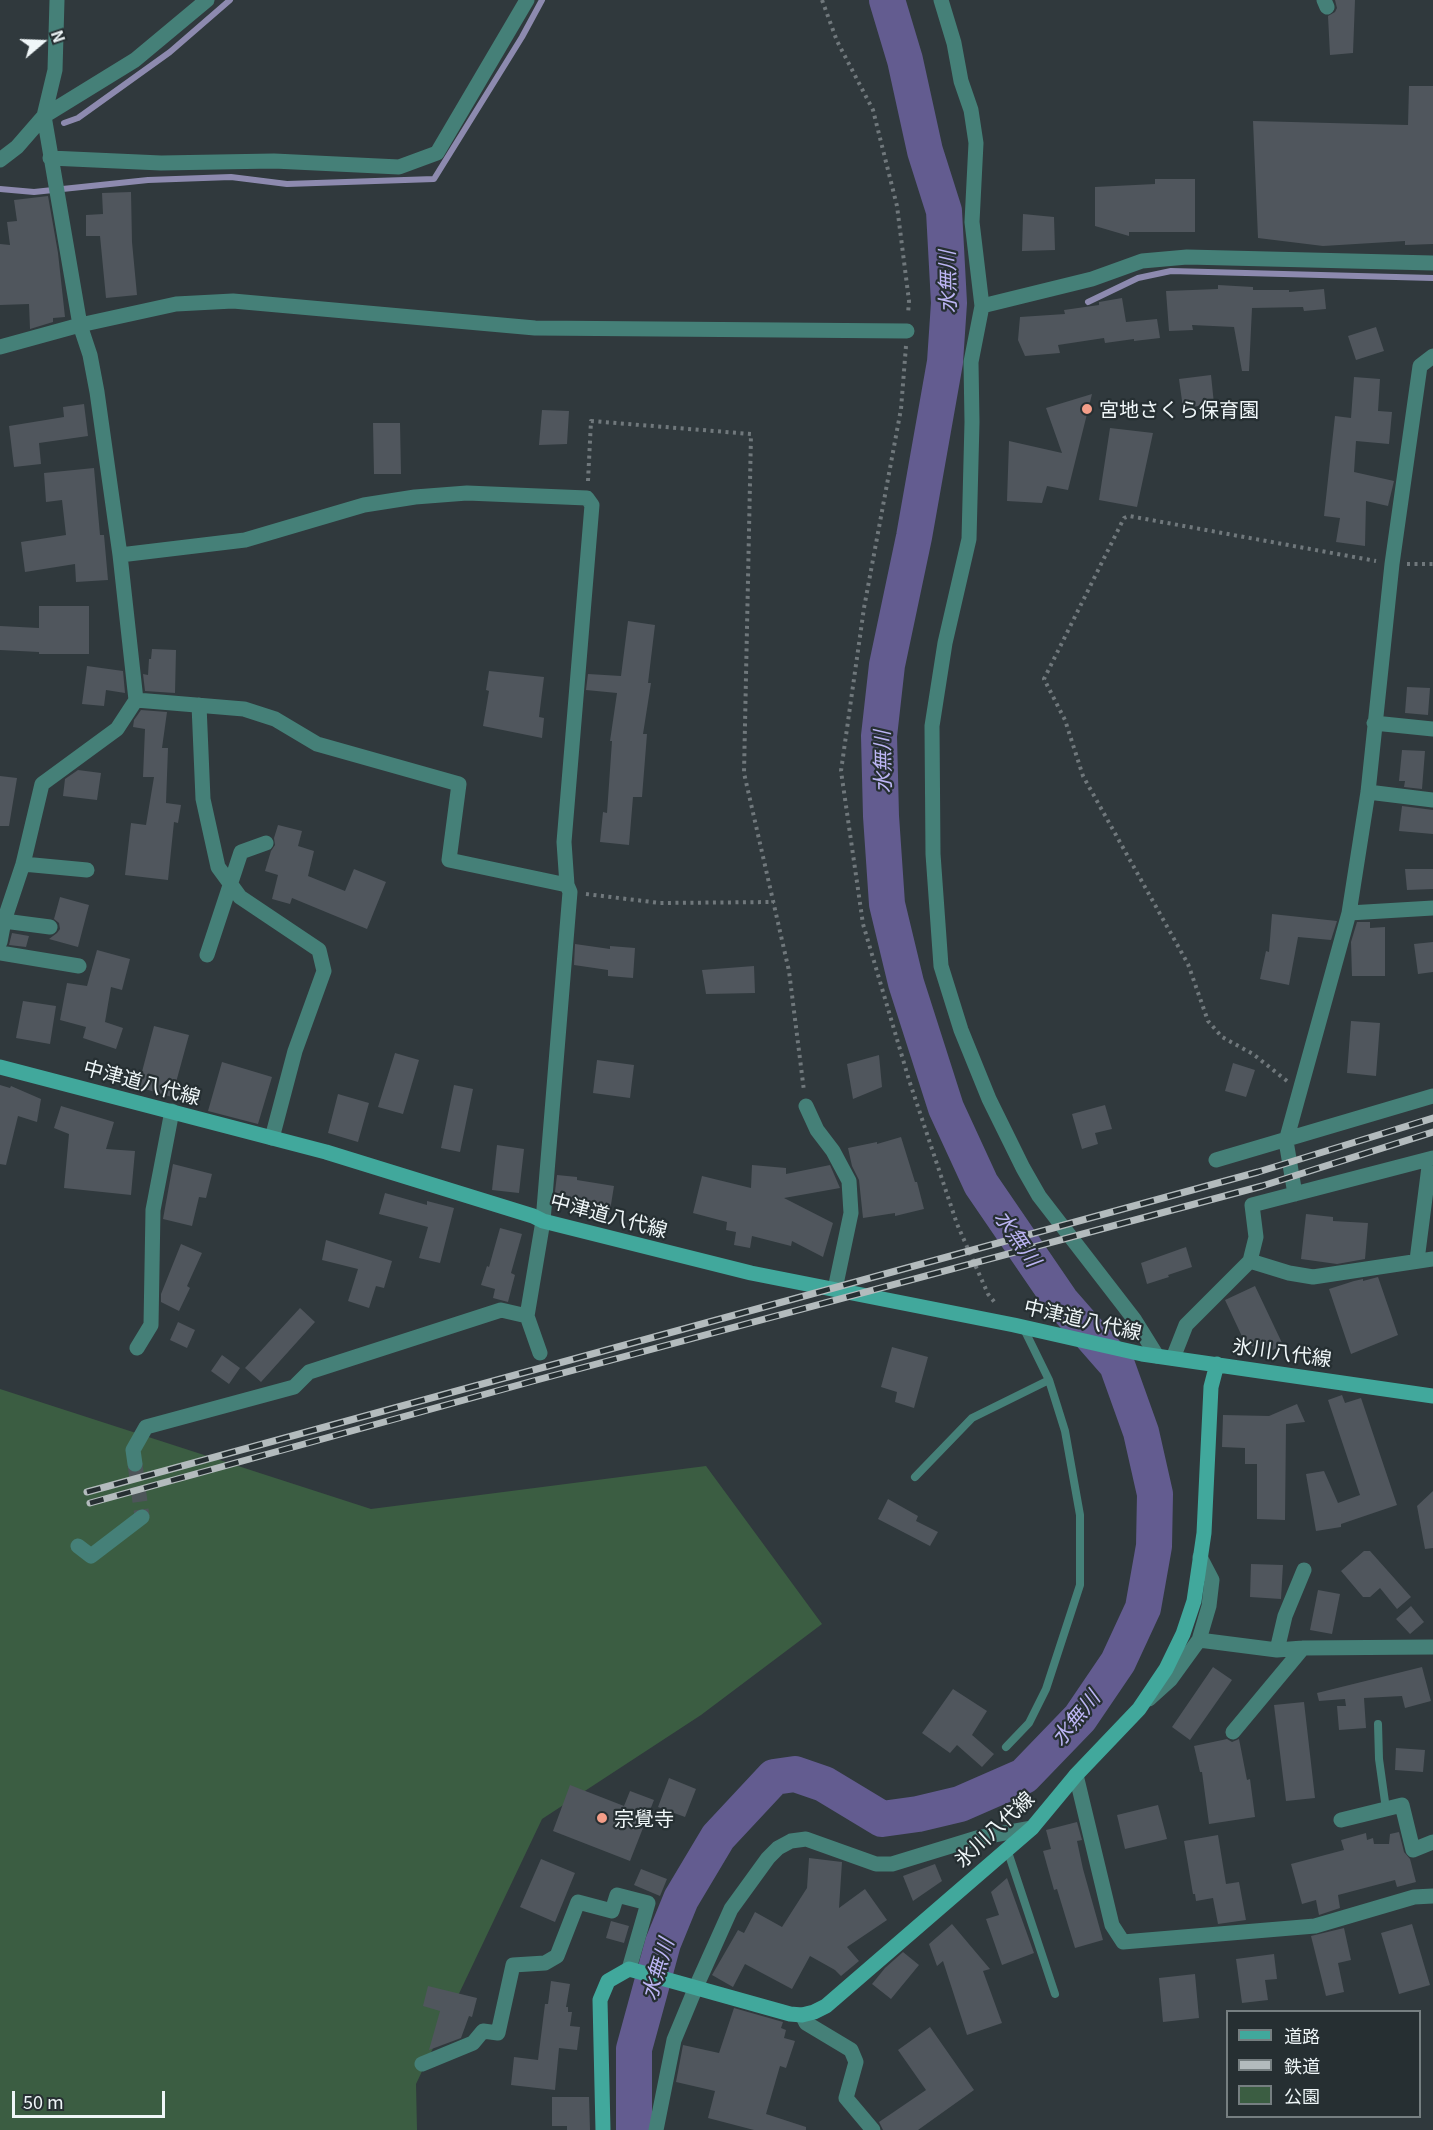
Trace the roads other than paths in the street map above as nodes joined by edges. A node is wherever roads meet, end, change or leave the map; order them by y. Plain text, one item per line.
1 (57, 0) edge
2 (207, 0) edge
3 (527, 0) edge
4 (940, 0) edge
5 (44, 116) junction
6 (50, 158) junction
7 (0, 160) edge
8 (1433, 263) edge
9 (982, 306) junction
10 (80, 325) junction
11 (907, 332) road end
12 (0, 347) edge
13 (1433, 356) edge
14 (120, 555) junction
15 (136, 700) junction
16 (199, 705) junction
17 (1374, 723) junction
18 (1433, 729) edge
19 (1368, 792) junction
20 (1433, 800) edge
21 (266, 843) dead end
22 (23, 864) junction
23 (87, 870) dead end
24 (230, 882) junction
25 (569, 888) junction
26 (1433, 908) edge
27 (1349, 913) junction
28 (4, 921) junction
29 (50, 927) dead end
30 (0, 942) edge
31 (0, 953) edge
32 (207, 955) dead end
33 (79, 966) dead end
34 (0, 1067) edge
35 (1433, 1096) edge
36 (806, 1106) road end
37 (172, 1111) junction
38 (272, 1138) junction
39 (1286, 1140) junction
40 (1431, 1158) edge
41 (1216, 1160) dead end
42 (1295, 1194) junction
43 (543, 1221) junction
44 (1433, 1259) edge
45 (1417, 1260) junction
46 (1250, 1261) junction
47 (835, 1289) junction
48 (527, 1316) junction
49 (1018, 1326) junction
50 (137, 1348) dead end
51 (540, 1353) dead end
52 (1150, 1355) junction
53 (1173, 1358) junction
54 (1218, 1364) junction
55 (1049, 1380) junction
56 (1433, 1396) edge
57 (135, 1464) tunnel mouth
58 (915, 1477) dead end
59 (142, 1517) dead end
60 (78, 1546) dead end
61 (1200, 1557) junction
62 (1304, 1570) dead end
63 (1199, 1640) junction
64 (1433, 1647) edge
65 (1303, 1648) junction
66 (1277, 1650) junction
67 (1139, 1709) junction
68 (1378, 1724) dead end
69 (1233, 1732) dead end
70 (1006, 1747) dead end
71 (1076, 1775) junction
72 (1386, 1809) junction
73 (1341, 1820) dead end
74 (1032, 1828) junction
75 (1433, 1842) edge
76 (1007, 1849) junction
77 (1433, 1896) edge
78 (634, 1970) junction
79 (694, 1986) junction
80 (1055, 1994) dead end
81 (802, 2015) junction
82 (422, 2064) dead end
83 (603, 2130) edge
84 (656, 2130) edge
85 (873, 2130) edge

1 - 5 street
2 - 5 street
3 - 6 street
4 - 9 street
5 - 6 street
5 - 7 street
6 - 10 street
8 - 9 street
9 - 52 street
10 - 11 street
10 - 12 street
10 - 14 street
13 - 17 street
14 - 15 street
14 - 25 street
15 - 16 street
15 - 22 street
16 - 24 street
16 - 25 street
17 - 18 street
17 - 19 street
19 - 20 street
19 - 27 street
21 - 24 street
22 - 23 street
22 - 28 street
24 - 32 street
24 - 38 street
25 - 43 street
26 - 27 street
27 - 39 street
28 - 29 street
28 - 30 street
31 - 33 street
34 - 37 main road, 中津道八代線
35 - 39 street
36 - 47 street
37 - 38 main road, 中津道八代線
37 - 50 street
38 - 43 main road, 中津道八代線
39 - 41 street
39 - 42 street
40 - 42 street
40 - 45 street
42 - 46 street
43 - 47 main road, 中津道八代線
43 - 48 street
44 - 45 street
45 - 46 street
46 - 53 street
47 - 49 main road, 中津道八代線
48 - 51 street
48 - 57 street
49 - 52 main road, 中津道八代線
49 - 55 lane
52 - 53 main road, 中津道八代線
53 - 54 main road, 中津道八代線
54 - 56 main road, 氷川八代線
54 - 61 main road, 氷川八代線
55 - 58 lane
55 - 70 lane
59 - 60 street
61 - 63 street
61 - 67 main road, 氷川八代線
62 - 66 street
63 - 66 street
63 - 67 street
64 - 65 street
65 - 66 street
65 - 69 street
67 - 71 main road, 氷川八代線
68 - 72 lane
71 - 74 main road, 氷川八代線
71 - 77 street
72 - 73 street
72 - 75 street
74 - 76 main road, 氷川八代線
74 - 79 street
76 - 80 lane
76 - 81 main road, 氷川八代線
78 - 79 main road
78 - 82 street
78 - 83 main road
79 - 81 main road
79 - 84 street
81 - 85 street

